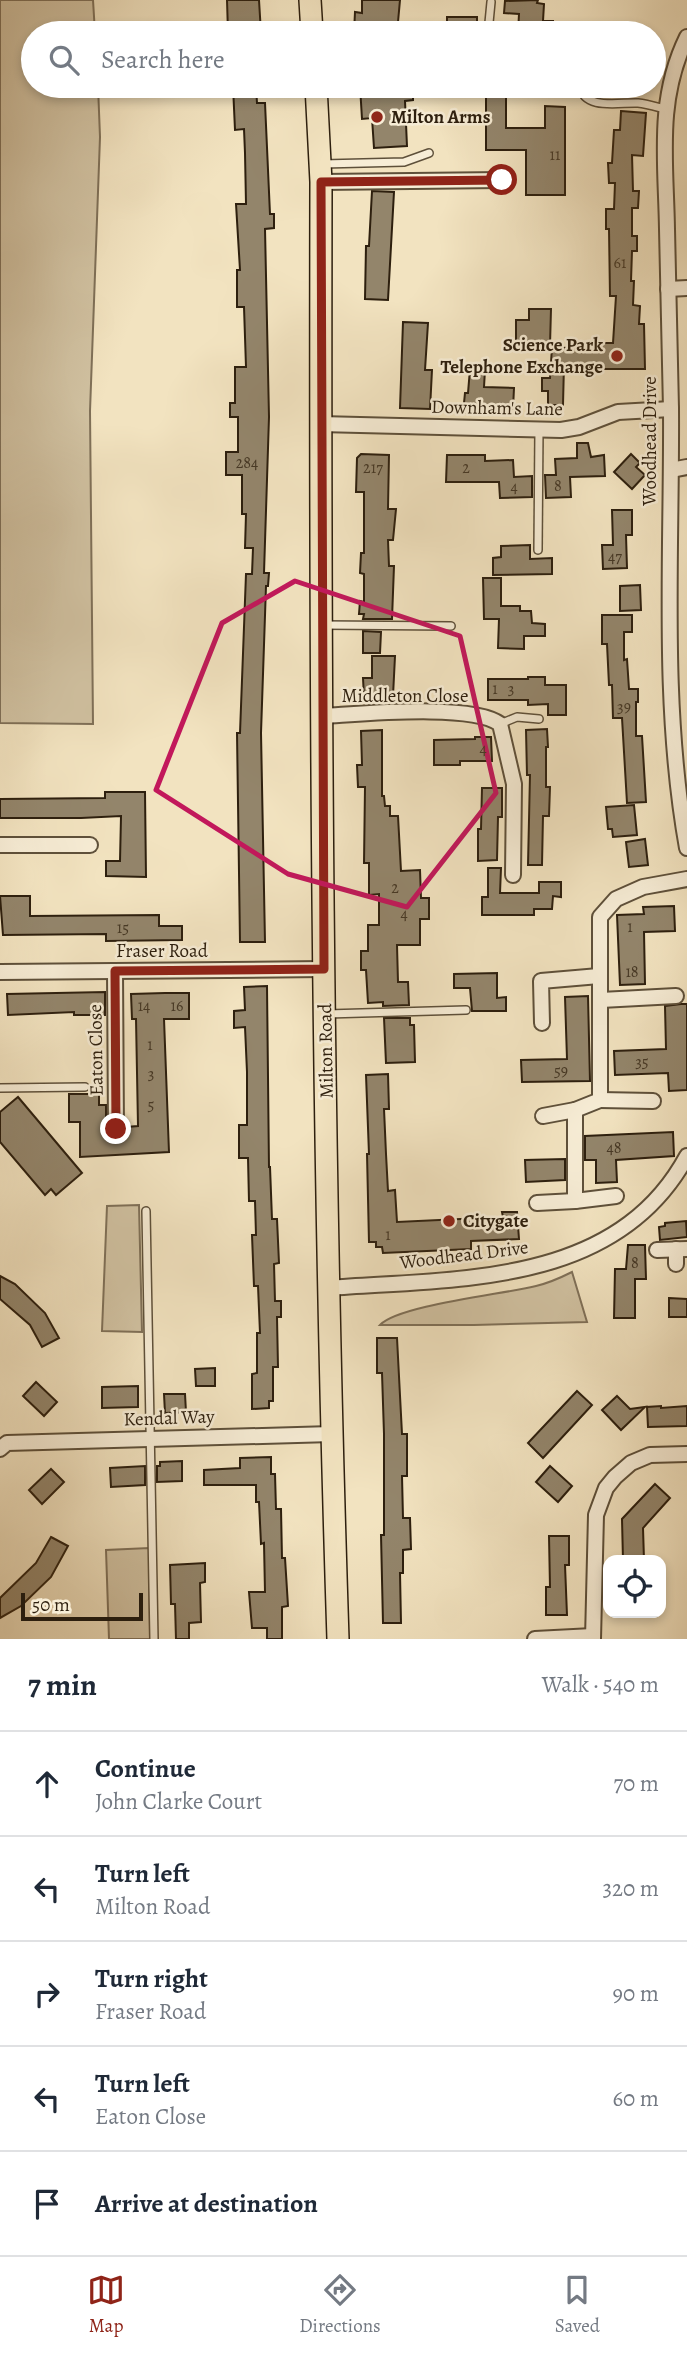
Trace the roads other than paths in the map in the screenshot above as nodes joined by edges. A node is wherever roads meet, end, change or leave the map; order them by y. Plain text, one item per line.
1 (310, 0) edge
2 (491, 2) dead end
3 (311, 21) edge
4 (489, 21) edge
5 (687, 37) edge
6 (317, 98) edge
7 (587, 98) edge
8 (666, 109) junction
9 (429, 153) dead end
10 (320, 173) junction
11 (502, 180) dead end
12 (687, 288) edge
13 (668, 289) junction
14 (671, 409) junction
15 (320, 424) junction
16 (539, 429) junction
17 (687, 467) edge
18 (671, 470) junction
19 (538, 550) dead end
20 (321, 625) junction
21 (451, 626) dead end
22 (323, 716) junction
23 (539, 719) dead end
24 (500, 724) junction
25 (680, 743) edge
26 (0, 845) edge
27 (90, 845) dead end
28 (687, 848) edge
29 (513, 875) dead end
30 (687, 879) edge
31 (324, 969) junction
32 (115, 971) junction
33 (0, 972) edge
34 (599, 976) junction
35 (676, 996) dead end
36 (601, 1000) junction
37 (466, 1010) dead end
38 (326, 1014) junction
39 (542, 1023) dead end
40 (85, 1087) dead end
41 (0, 1088) edge
42 (600, 1100) junction
43 (653, 1101) dead end
44 (575, 1110) junction
45 (543, 1116) dead end
46 (116, 1129) dead end
47 (687, 1156) edge
48 (616, 1196) dead end
49 (575, 1201) junction
50 (537, 1203) dead end
51 (146, 1211) dead end
52 (657, 1250) dead end
53 (680, 1254) edge
54 (329, 1288) junction
55 (332, 1434) junction
56 (150, 1437) junction
57 (2, 1441) edge
58 (687, 1454) edge
59 (593, 1637) edge
60 (154, 1639) edge
61 (338, 1639) edge
62 (535, 1639) edge

1 - 3 main road
2 - 4 lane
5 - 8 street, Woodhead Drive
6 - 10 main road, Milton Road
7 - 8 lane
8 - 13 street, Woodhead Drive
9 - 10 lane
10 - 11 street
10 - 15 main road, Milton Road
12 - 13 street
13 - 14 street, Woodhead Drive
14 - 16 street, Downham's Lane
14 - 18 street, Woodhead Drive
15 - 16 street, Downham's Lane
15 - 20 main road, Milton Road
16 - 19 lane
17 - 18 street
18 - 25 street, Woodhead Drive
20 - 21 lane
20 - 22 main road, Milton Road
22 - 24 street, Middleton Close
22 - 31 main road, Milton Road
23 - 24 lane
24 - 29 street
25 - 28 street, Woodhead Drive
26 - 27 street
30 - 34 street
31 - 32 street, Fraser Road
31 - 38 main road, Milton Road
32 - 33 street, Fraser Road
32 - 46 street, Eaton Close
34 - 36 street
34 - 39 street
35 - 36 street
36 - 42 street
37 - 38 lane
38 - 54 main road, Milton Road
40 - 41 lane
42 - 43 street
42 - 44 street
44 - 45 street
44 - 49 street
47 - 54 street, Woodhead Drive
48 - 49 street
49 - 50 street
51 - 56 lane
52 - 53 street
54 - 55 main road, Milton Road
55 - 56 street, Kendal Way
55 - 61 main road, Milton Road
56 - 57 street, Kendal Way
56 - 60 lane
58 - 59 street
59 - 62 street

